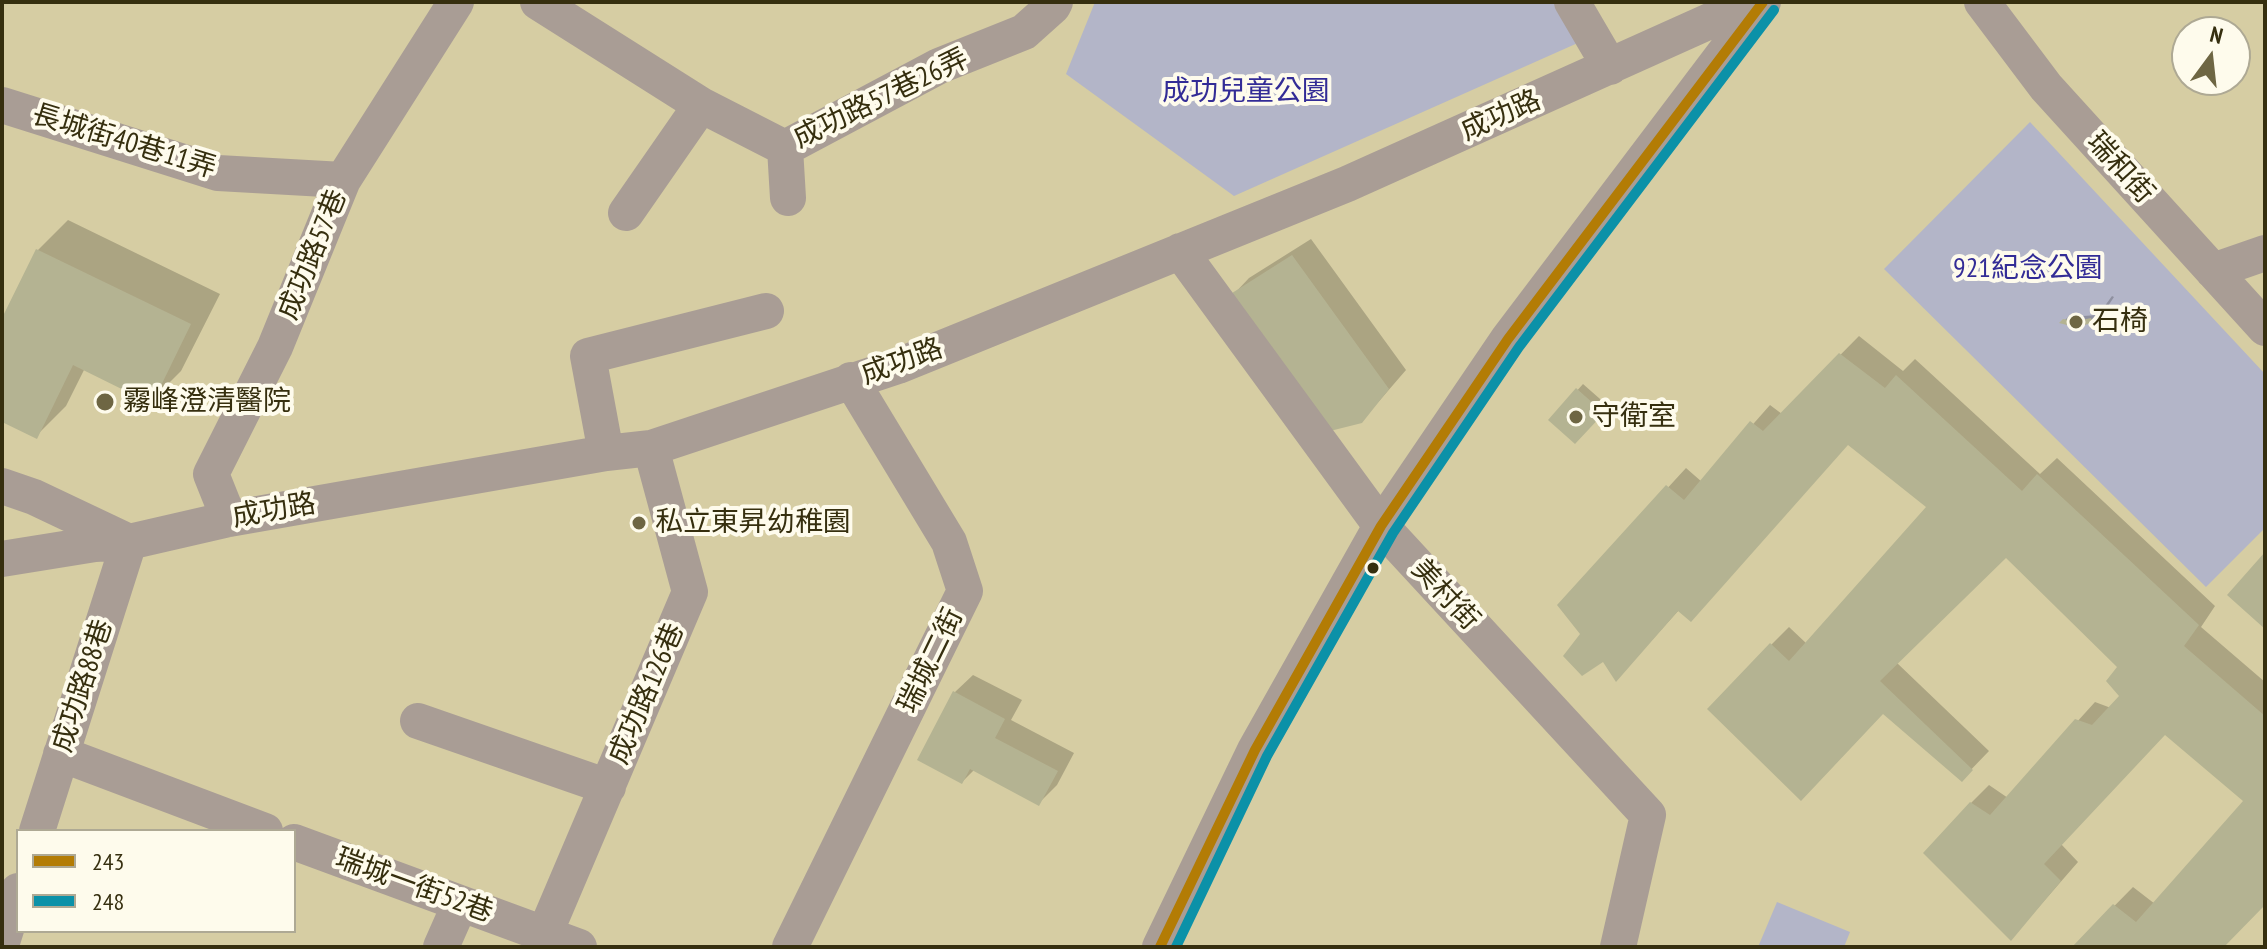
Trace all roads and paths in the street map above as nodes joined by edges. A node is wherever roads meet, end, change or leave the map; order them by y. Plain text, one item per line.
1 (456, 2) edge
2 (538, 2) edge
3 (1055, 2) edge
4 (1572, 2) edge
5 (1752, 2) edge
6 (1763, 2) edge
7 (1982, 2) edge
8 (1610, 67) junction
9 (2, 105) edge
10 (701, 105) junction
11 (785, 148) junction
12 (343, 180) junction
13 (788, 198) dead end
14 (626, 213) dead end
15 (1180, 251) junction
16 (2265, 253) edge
17 (2213, 271) junction
18 (766, 311) dead end
19 (2265, 328) edge
20 (851, 380) junction
21 (651, 448) junction
22 (606, 453) junction
23 (2, 486) edge
24 (229, 519) junction
25 (1381, 526) junction
26 (129, 542) junction
27 (2, 559) edge
28 (418, 721) dead end
29 (61, 754) junction
30 (608, 787) junction
31 (38, 829) edge
32 (260, 829) edge
33 (296, 843) edge
34 (16, 897) edge
35 (460, 904) junction
36 (545, 933) junction
37 (2, 942) edge
38 (441, 947) edge
39 (579, 947) edge
40 (790, 947) edge
41 (1160, 947) edge
42 (1618, 947) edge

1 - 12 street, 成功路57巷
2 - 10 street, 成功路57巷26弄
3 - 11 street, 成功路57巷26弄
4 - 8 street
5 - 8 street, 成功路
6 - 25 street
7 - 17 street, 瑞和街
8 - 15 street, 成功路
9 - 12 street, 長城街40巷11弄
10 - 11 street, 成功路57巷26弄
10 - 14 street
11 - 13 street
12 - 24 street, 成功路57巷
15 - 20 street, 成功路
15 - 25 street, 美村街
16 - 17 street
17 - 19 street, 瑞和街
18 - 22 street
20 - 21 street, 成功路
20 - 40 street, 瑞城二街
21 - 22 street, 成功路
21 - 30 street, 成功路126巷
22 - 24 street, 成功路
23 - 26 street
24 - 26 street, 成功路
25 - 41 street
25 - 42 street, 美村街
26 - 27 street, 成功路
26 - 29 street, 成功路88巷
28 - 30 street
29 - 31 street, 成功路88巷
29 - 32 street
30 - 36 street, 成功路126巷
33 - 35 street, 瑞城一街52巷
34 - 37 street
35 - 36 street, 瑞城一街52巷
35 - 38 street
36 - 39 street, 瑞城一街52巷

